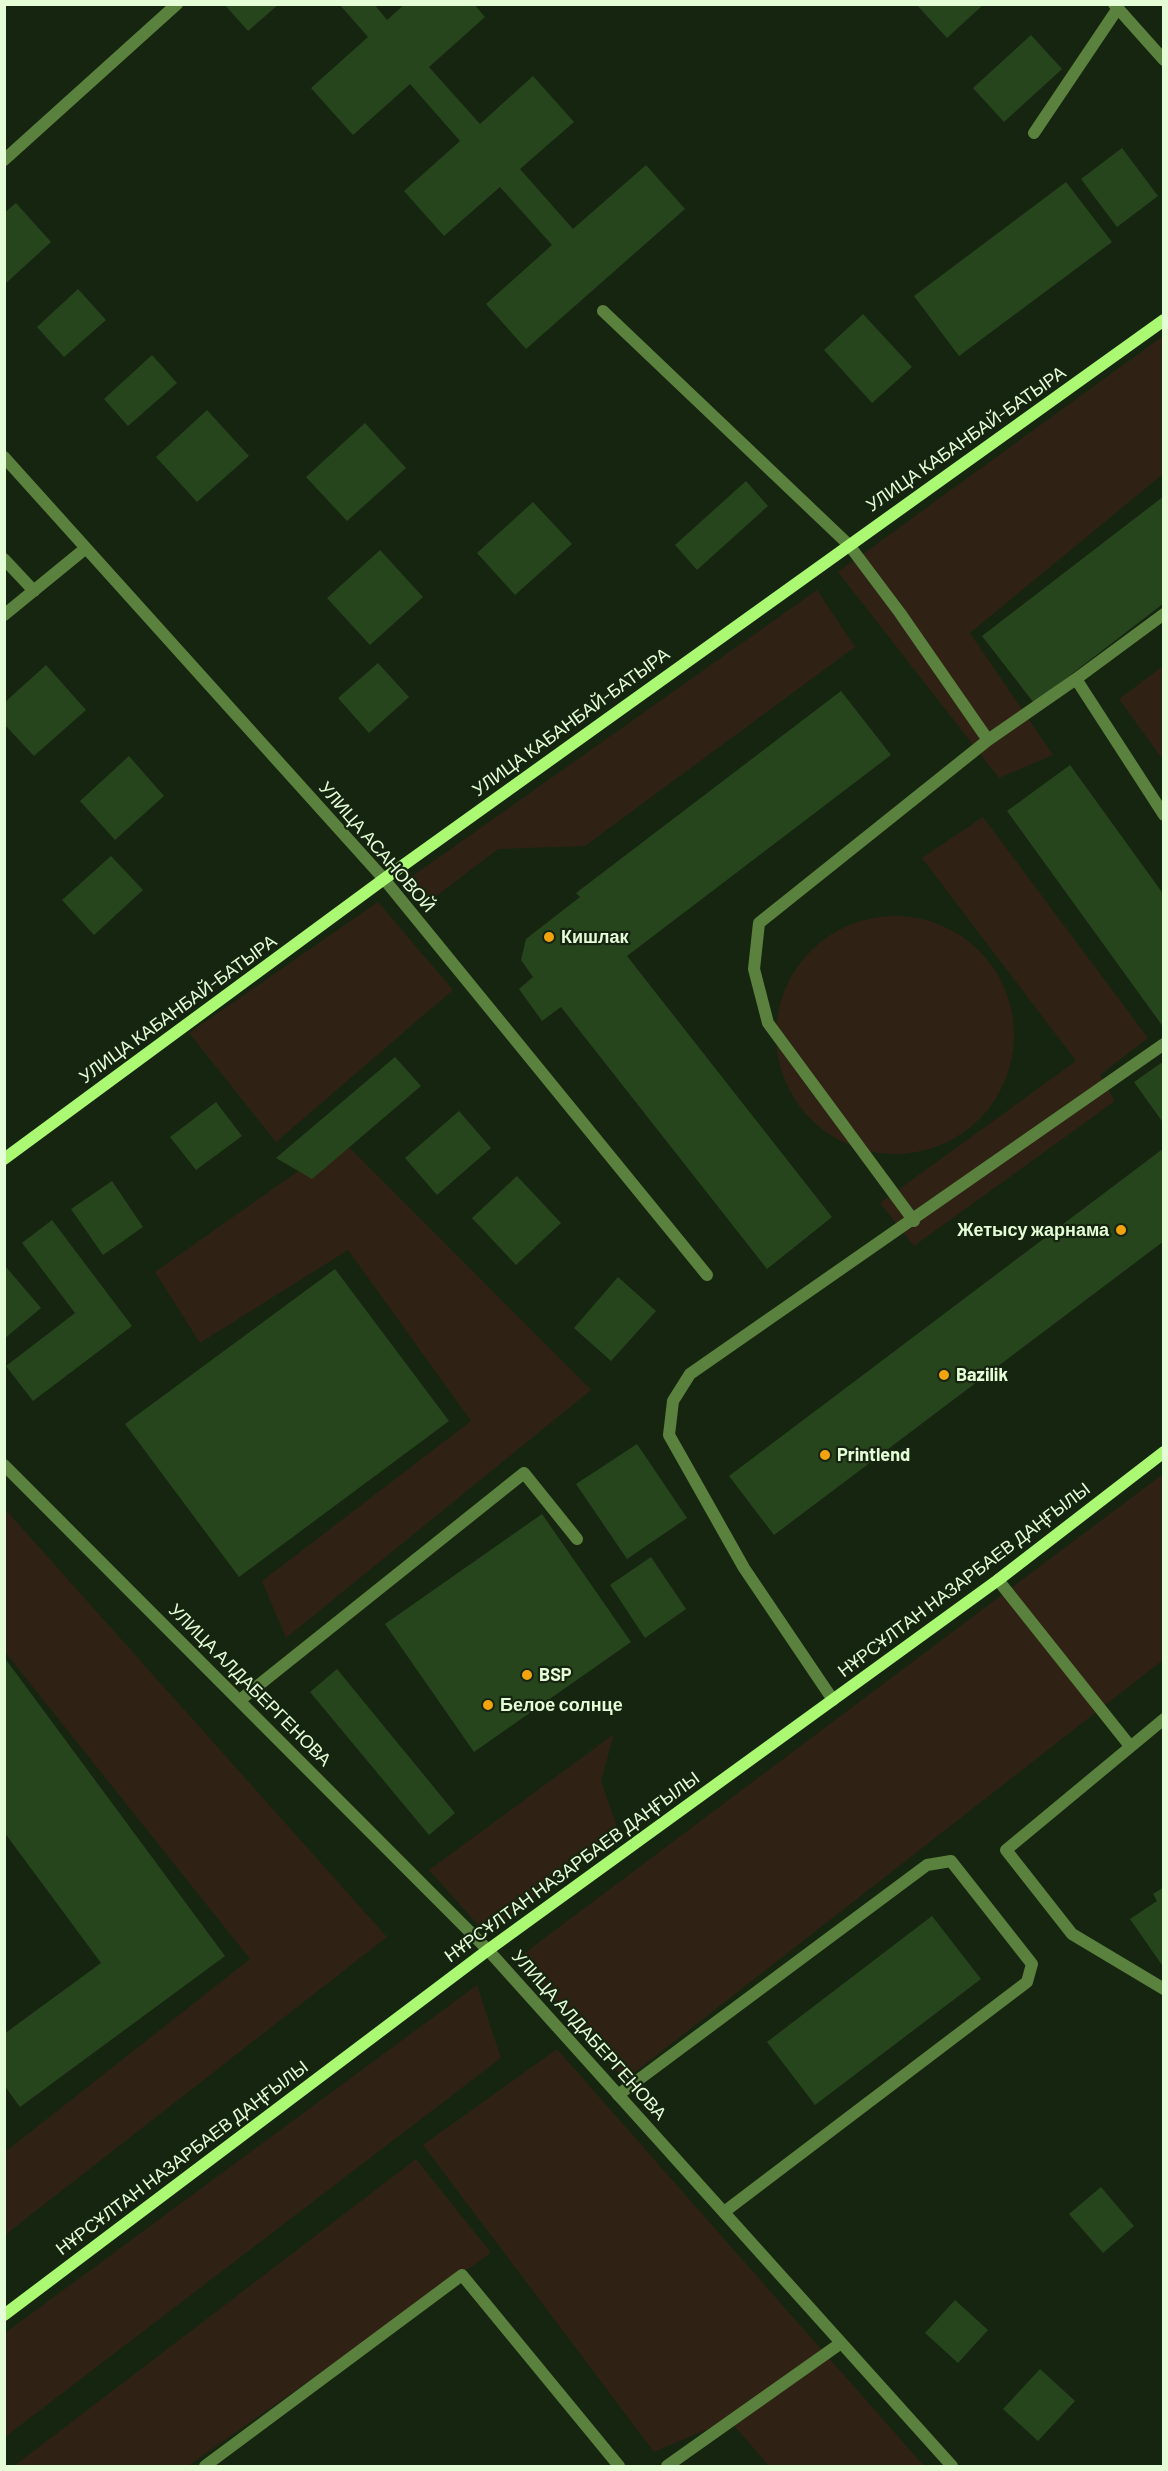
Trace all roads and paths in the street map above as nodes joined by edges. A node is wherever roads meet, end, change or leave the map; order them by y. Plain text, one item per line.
1 (177, 4) edge
2 (1116, 6) edge
3 (1164, 60) edge
4 (1034, 133) dead end
5 (4, 160) edge
6 (603, 311) dead end
7 (1164, 321) edge
8 (4, 457) edge
9 (849, 545) junction
10 (86, 548) junction
11 (4, 559) edge
12 (34, 591) junction
13 (1164, 614) edge
14 (4, 615) edge
15 (1076, 680) junction
16 (988, 740) junction
17 (1164, 815) edge
18 (384, 879) junction
19 (1164, 1044) edge
20 (4, 1160) edge
21 (914, 1221) junction
22 (707, 1275) dead end
23 (1164, 1452) edge
24 (4, 1465) edge
25 (577, 1539) dead end
26 (998, 1580) junction
27 (833, 1700) junction
28 (240, 1701) junction
29 (1164, 1719) edge
30 (1130, 1746) junction
31 (488, 1950) junction
32 (1164, 1989) edge
33 (618, 2095) junction
34 (724, 2212) junction
35 (4, 2315) edge
36 (841, 2343) junction
37 (205, 2466) edge
38 (619, 2466) edge
39 (667, 2466) edge
40 (952, 2466) edge

1 - 5 street
2 - 3 street
2 - 4 street
6 - 9 street
7 - 9 main road, УЛИЦА КАБАНБАЙ-БАТЫРА
8 - 10 street, УЛИЦА АСАНОВОЙ
9 - 16 street
9 - 18 main road, УЛИЦА КАБАНБАЙ-БАТЫРА
10 - 12 street
10 - 18 street, УЛИЦА АСАНОВОЙ
11 - 12 street
12 - 14 street
13 - 15 street
15 - 16 street
15 - 17 street
16 - 21 street
18 - 20 main road, УЛИЦА КАБАНБАЙ-БАТЫРА
18 - 22 street, УЛИЦА АСАНОВОЙ
19 - 21 street
21 - 27 street
23 - 26 main road, НҰРСҰЛТАН НАЗАРБАЕВ ДАҢҒЫЛЫ
24 - 28 street, УЛИЦА АЛДАБЕРГЕНОВА
25 - 28 street
26 - 27 main road, НҰРСҰЛТАН НАЗАРБАЕВ ДАҢҒЫЛЫ
26 - 30 street
27 - 31 main road, НҰРСҰЛТАН НАЗАРБАЕВ ДАҢҒЫЛЫ
28 - 31 street, УЛИЦА АЛДАБЕРГЕНОВА
29 - 30 street
30 - 32 street
31 - 33 street, УЛИЦА АЛДАБЕРГЕНОВА
31 - 35 main road, НҰРСҰЛТАН НАЗАРБАЕВ ДАҢҒЫЛЫ
33 - 34 street, УЛИЦА АЛДАБЕРГЕНОВА
33 - 34 street
34 - 36 street, УЛИЦА АЛДАБЕРГЕНОВА
36 - 39 street
36 - 40 street, УЛИЦА АЛДАБЕРГЕНОВА
37 - 38 street

